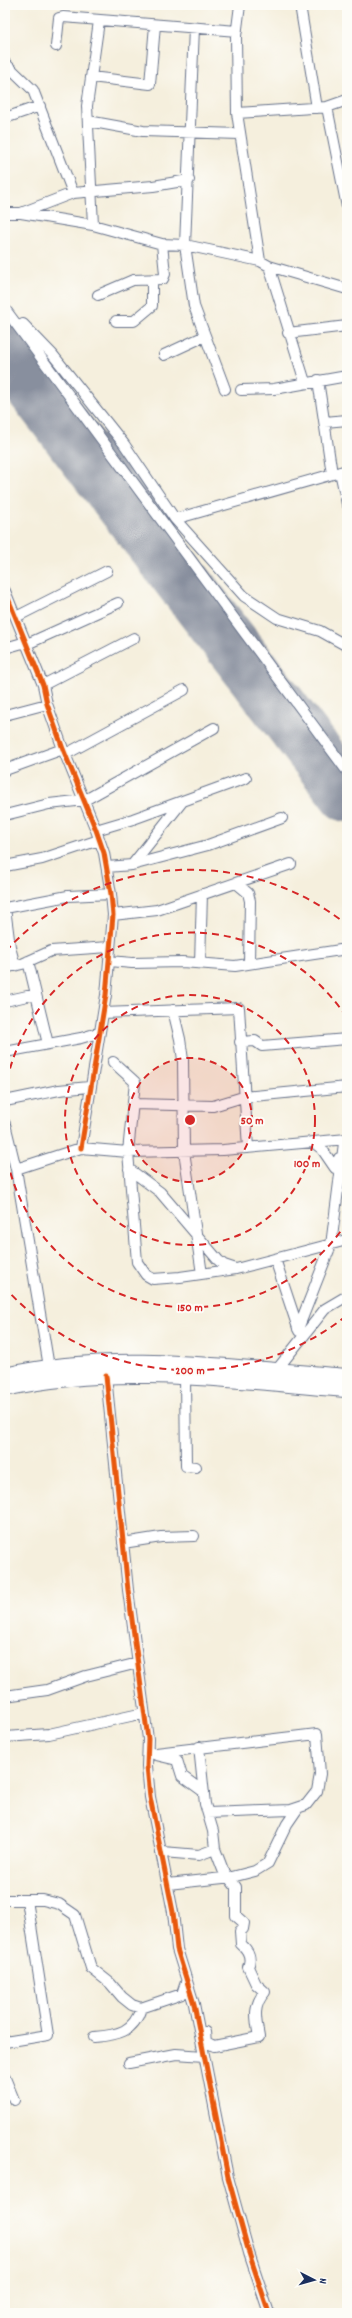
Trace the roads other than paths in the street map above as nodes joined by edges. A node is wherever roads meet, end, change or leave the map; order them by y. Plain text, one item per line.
1 (240, 5) edge
2 (300, 5) edge
3 (99, 21) junction
4 (155, 25) junction
5 (194, 28) junction
6 (237, 31) junction
7 (56, 46) dead end
8 (5, 63) edge
9 (91, 77) junction
10 (347, 100) edge
11 (40, 106) junction
12 (322, 108) junction
13 (237, 113) junction
14 (5, 118) edge
15 (88, 121) junction
16 (190, 134) junction
17 (240, 134) junction
18 (189, 180) junction
19 (90, 191) junction
20 (73, 193) junction
21 (347, 207) edge
22 (5, 213) edge
23 (21, 213) junction
24 (93, 225) junction
25 (162, 244) junction
26 (185, 246) junction
27 (260, 261) junction
28 (270, 266) junction
29 (152, 280) junction
30 (347, 289) edge
31 (98, 295) dead end
32 (5, 306) edge
33 (5, 309) edge
34 (116, 321) dead end
35 (347, 326) edge
36 (288, 333) junction
37 (205, 336) junction
38 (164, 355) dead end
39 (347, 376) edge
40 (318, 380) junction
41 (305, 382) junction
42 (225, 389) dead end
43 (241, 390) dead end
44 (347, 420) edge
45 (325, 422) junction
46 (340, 472) edge
47 (347, 504) edge
48 (175, 519) junction
49 (107, 571) dead end
50 (5, 591) edge
51 (118, 603) dead end
52 (7, 604) edge
53 (16, 617) junction
54 (134, 638) dead end
55 (26, 643) junction
56 (347, 646) edge
57 (5, 648) edge
58 (43, 685) junction
59 (184, 690) dead end
60 (47, 704) junction
61 (5, 715) edge
62 (214, 728) dead end
63 (65, 752) junction
64 (5, 770) edge
65 (347, 771) edge
66 (246, 778) dead end
67 (84, 800) junction
68 (182, 802) junction
69 (5, 815) edge
70 (282, 818) dead end
71 (98, 835) junction
72 (132, 864) junction
73 (291, 864) dead end
74 (5, 866) edge
75 (107, 867) junction
76 (236, 883) junction
77 (111, 894) junction
78 (202, 894) junction
79 (113, 915) junction
80 (109, 947) junction
81 (347, 949) edge
82 (110, 960) junction
83 (28, 961) junction
84 (200, 963) junction
85 (249, 963) junction
86 (15, 966) junction
87 (5, 968) edge
88 (36, 994) junction
89 (5, 1000) edge
90 (173, 1010) junction
91 (103, 1013) junction
92 (98, 1033) junction
93 (347, 1038) edge
94 (240, 1042) junction
95 (48, 1044) junction
96 (5, 1052) edge
97 (113, 1062) dead end
98 (347, 1087) edge
99 (89, 1088) junction
100 (243, 1097) junction
101 (5, 1101) edge
102 (134, 1104) junction
103 (182, 1106) junction
104 (5, 1124) edge
105 (345, 1141) edge
106 (7, 1142) edge
107 (313, 1142) junction
108 (81, 1148) junction
109 (248, 1148) junction
110 (184, 1151) junction
111 (128, 1152) junction
112 (347, 1163) edge
113 (16, 1169) junction
114 (129, 1169) junction
115 (196, 1232) junction
116 (347, 1240) edge
117 (331, 1245) junction
118 (275, 1259) junction
119 (236, 1269) junction
120 (202, 1274) junction
121 (347, 1296) edge
122 (299, 1334) junction
123 (49, 1367) junction
124 (275, 1372) junction
125 (5, 1376) edge
126 (106, 1376) junction
127 (186, 1377) junction
128 (347, 1378) edge
129 (5, 1388) edge
130 (347, 1390) edge
131 (196, 1467) dead end
132 (194, 1536) dead end
133 (123, 1543) junction
134 (138, 1663) junction
135 (5, 1696) edge
136 (144, 1713) junction
137 (5, 1737) edge
138 (199, 1747) junction
139 (148, 1754) junction
140 (204, 1792) junction
141 (298, 1808) junction
142 (208, 1813) junction
143 (215, 1849) junction
144 (163, 1852) junction
145 (228, 1877) junction
146 (168, 1884) junction
147 (5, 1900) edge
148 (27, 1900) junction
149 (186, 1982) junction
150 (141, 2008) junction
151 (198, 2024) junction
152 (94, 2037) dead end
153 (5, 2042) edge
154 (204, 2056) junction
155 (129, 2063) dead end
156 (5, 2078) edge
157 (14, 2100) dead end
158 (269, 2313) edge

1 - 6 street
2 - 12 street
3 - 4 street
3 - 7 street
3 - 9 street
4 - 5 street
4 - 9 street
5 - 6 street
5 - 16 street
6 - 13 street
8 - 11 street
9 - 15 street
10 - 12 street
11 - 14 street
11 - 20 street
12 - 13 street
12 - 21 street
13 - 17 street
15 - 16 street
15 - 19 street
16 - 17 street
16 - 18 street
17 - 27 street
18 - 19 street
18 - 26 street
19 - 20 street
19 - 24 street
20 - 23 street
22 - 23 street
23 - 24 street
24 - 25 street
25 - 26 street
25 - 29 street
26 - 27 street
26 - 37 street
27 - 28 street
28 - 30 street
28 - 36 street
29 - 31 street
29 - 34 street
32 - 48 street
33 - 65 street
35 - 36 street
36 - 41 street
37 - 38 street
37 - 42 street
39 - 40 street
40 - 41 street
40 - 45 street
41 - 43 street
44 - 45 street
45 - 46 street
46 - 47 street
46 - 48 street
48 - 56 street
49 - 53 street
50 - 52 street
51 - 55 street
52 - 53 street
53 - 55 street
54 - 58 street
55 - 57 street
55 - 58 street
58 - 60 street
59 - 63 street
60 - 61 street
60 - 63 street
62 - 67 street
63 - 64 street
63 - 67 street
66 - 68 street
67 - 69 street
67 - 71 street
68 - 71 street
68 - 72 street
70 - 72 street
71 - 74 street
71 - 75 street
72 - 75 street
73 - 76 street
75 - 77 street
76 - 78 street
76 - 85 street
77 - 79 street
77 - 86 street
78 - 79 street
78 - 84 street
79 - 80 street
80 - 82 street
80 - 83 street
81 - 85 street
82 - 84 street
82 - 91 street
83 - 86 street
83 - 88 street
84 - 85 street
86 - 87 street
88 - 89 street
88 - 95 street
90 - 91 street
90 - 94 street
90 - 103 street
91 - 92 street
92 - 95 street
92 - 99 street
93 - 94 street
94 - 100 street
95 - 96 street
97 - 102 street
98 - 100 street
99 - 101 street
99 - 108 street
100 - 103 street
100 - 109 street
102 - 103 street
102 - 111 street
103 - 110 street
104 - 106 street
105 - 107 street
105 - 107 street
105 - 112 street
105 - 117 street
106 - 113 street
107 - 109 street
108 - 111 street
108 - 113 street
109 - 110 street
110 - 111 street
110 - 115 street
111 - 114 street
113 - 123 street
114 - 115 street
114 - 120 street
115 - 119 street
115 - 120 street
116 - 117 street
117 - 118 street
117 - 122 street
118 - 119 street
118 - 122 street
119 - 120 street
121 - 122 street
122 - 124 street
123 - 124 highway
123 - 125 highway
124 - 128 highway
126 - 127 highway
126 - 129 highway
126 - 133 street
127 - 130 highway
127 - 131 street
132 - 133 street
133 - 134 street
134 - 135 street
134 - 136 street
136 - 137 street
136 - 139 street
138 - 139 street
138 - 140 street
138 - 141 street
139 - 140 street
139 - 144 street
140 - 142 street
141 - 142 street
141 - 145 street
142 - 143 street
143 - 144 street
143 - 145 street
144 - 146 street
145 - 146 street
145 - 151 street
146 - 149 street
147 - 148 street
148 - 150 street
148 - 153 street
149 - 150 street
149 - 151 street
150 - 152 street
151 - 154 street
154 - 155 street
154 - 158 street
156 - 157 street

